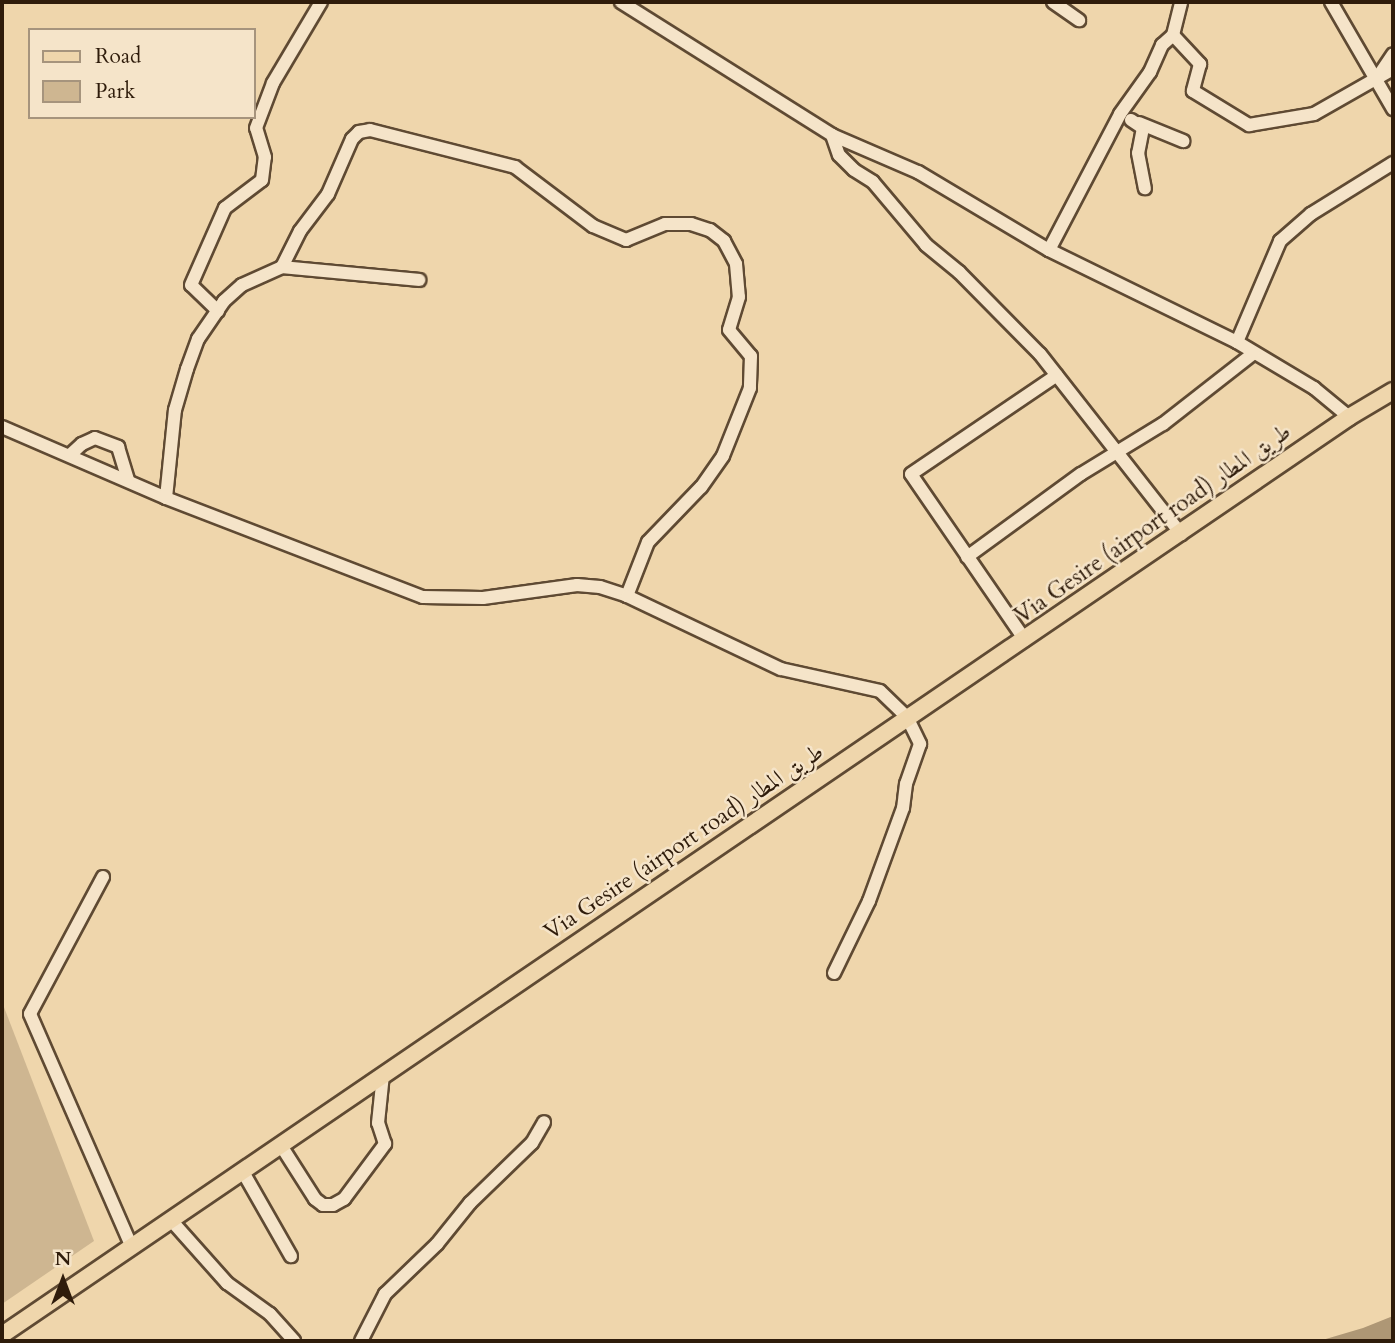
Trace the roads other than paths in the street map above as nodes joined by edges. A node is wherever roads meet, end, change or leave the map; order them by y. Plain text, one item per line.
1 (321, 2) edge
2 (1054, 2) edge
3 (1181, 2) edge
4 (1331, 2) edge
5 (627, 4) edge
6 (1079, 20) dead end
7 (1173, 35) junction
8 (1393, 54) edge
9 (1393, 69) edge
10 (1377, 78) junction
11 (1393, 109) edge
12 (1126, 117) junction
13 (832, 135) junction
14 (1183, 141) dead end
15 (1393, 163) edge
16 (1145, 188) dead end
17 (1049, 250) junction
18 (282, 267) junction
19 (419, 280) dead end
20 (218, 310) junction
21 (1237, 342) junction
22 (1254, 353) junction
23 (1056, 375) junction
24 (1393, 391) edge
25 (1349, 417) junction
26 (2, 428) edge
27 (1117, 451) junction
28 (70, 455) junction
29 (128, 479) junction
30 (166, 498) junction
31 (1181, 534) junction
32 (967, 557) junction
33 (627, 596) junction
34 (1025, 640) junction
35 (907, 718) junction
36 (103, 877) dead end
37 (834, 973) dead end
38 (383, 1075) junction
39 (544, 1122) dead end
40 (280, 1144) junction
41 (243, 1172) junction
42 (170, 1219) junction
43 (132, 1248) junction
44 (291, 1256) dead end
45 (2, 1335) edge
46 (294, 1341) edge
47 (360, 1341) edge

1 - 20 street
2 - 6 street
3 - 7 street
4 - 10 street
5 - 13 street
7 - 10 street
7 - 12 street
8 - 10 street
9 - 10 street
10 - 11 street
12 - 14 street
12 - 16 street
12 - 17 street
13 - 17 street
13 - 23 street
15 - 21 street
17 - 21 street
18 - 19 street
18 - 20 street
18 - 33 street
20 - 30 street
21 - 22 street
22 - 25 street
22 - 27 street
23 - 27 street
23 - 32 street
24 - 25 main road, Via Gesire (airport road) طريق المطار
25 - 31 main road, Via Gesire (airport road) طريق المطار
26 - 28 street
27 - 31 street
27 - 32 street
28 - 29 street
28 - 29 street
29 - 30 street
30 - 33 street
31 - 34 main road, Via Gesire (airport road) طريق المطار
32 - 34 street
33 - 35 street
34 - 35 main road, Via Gesire (airport road) طريق المطار
35 - 37 street
35 - 38 main road, Via Gesire (airport road) طريق المطار
36 - 43 street
38 - 40 main road, Via Gesire (airport road) طريق المطار
38 - 40 street
39 - 47 street
40 - 41 main road, Via Gesire (airport road) طريق المطار
41 - 42 main road, Via Gesire (airport road) طريق المطار
41 - 44 street
42 - 43 main road, Via Gesire (airport road) طريق المطار
42 - 46 street
43 - 45 main road, Via Gesire (airport road) طريق المطار

